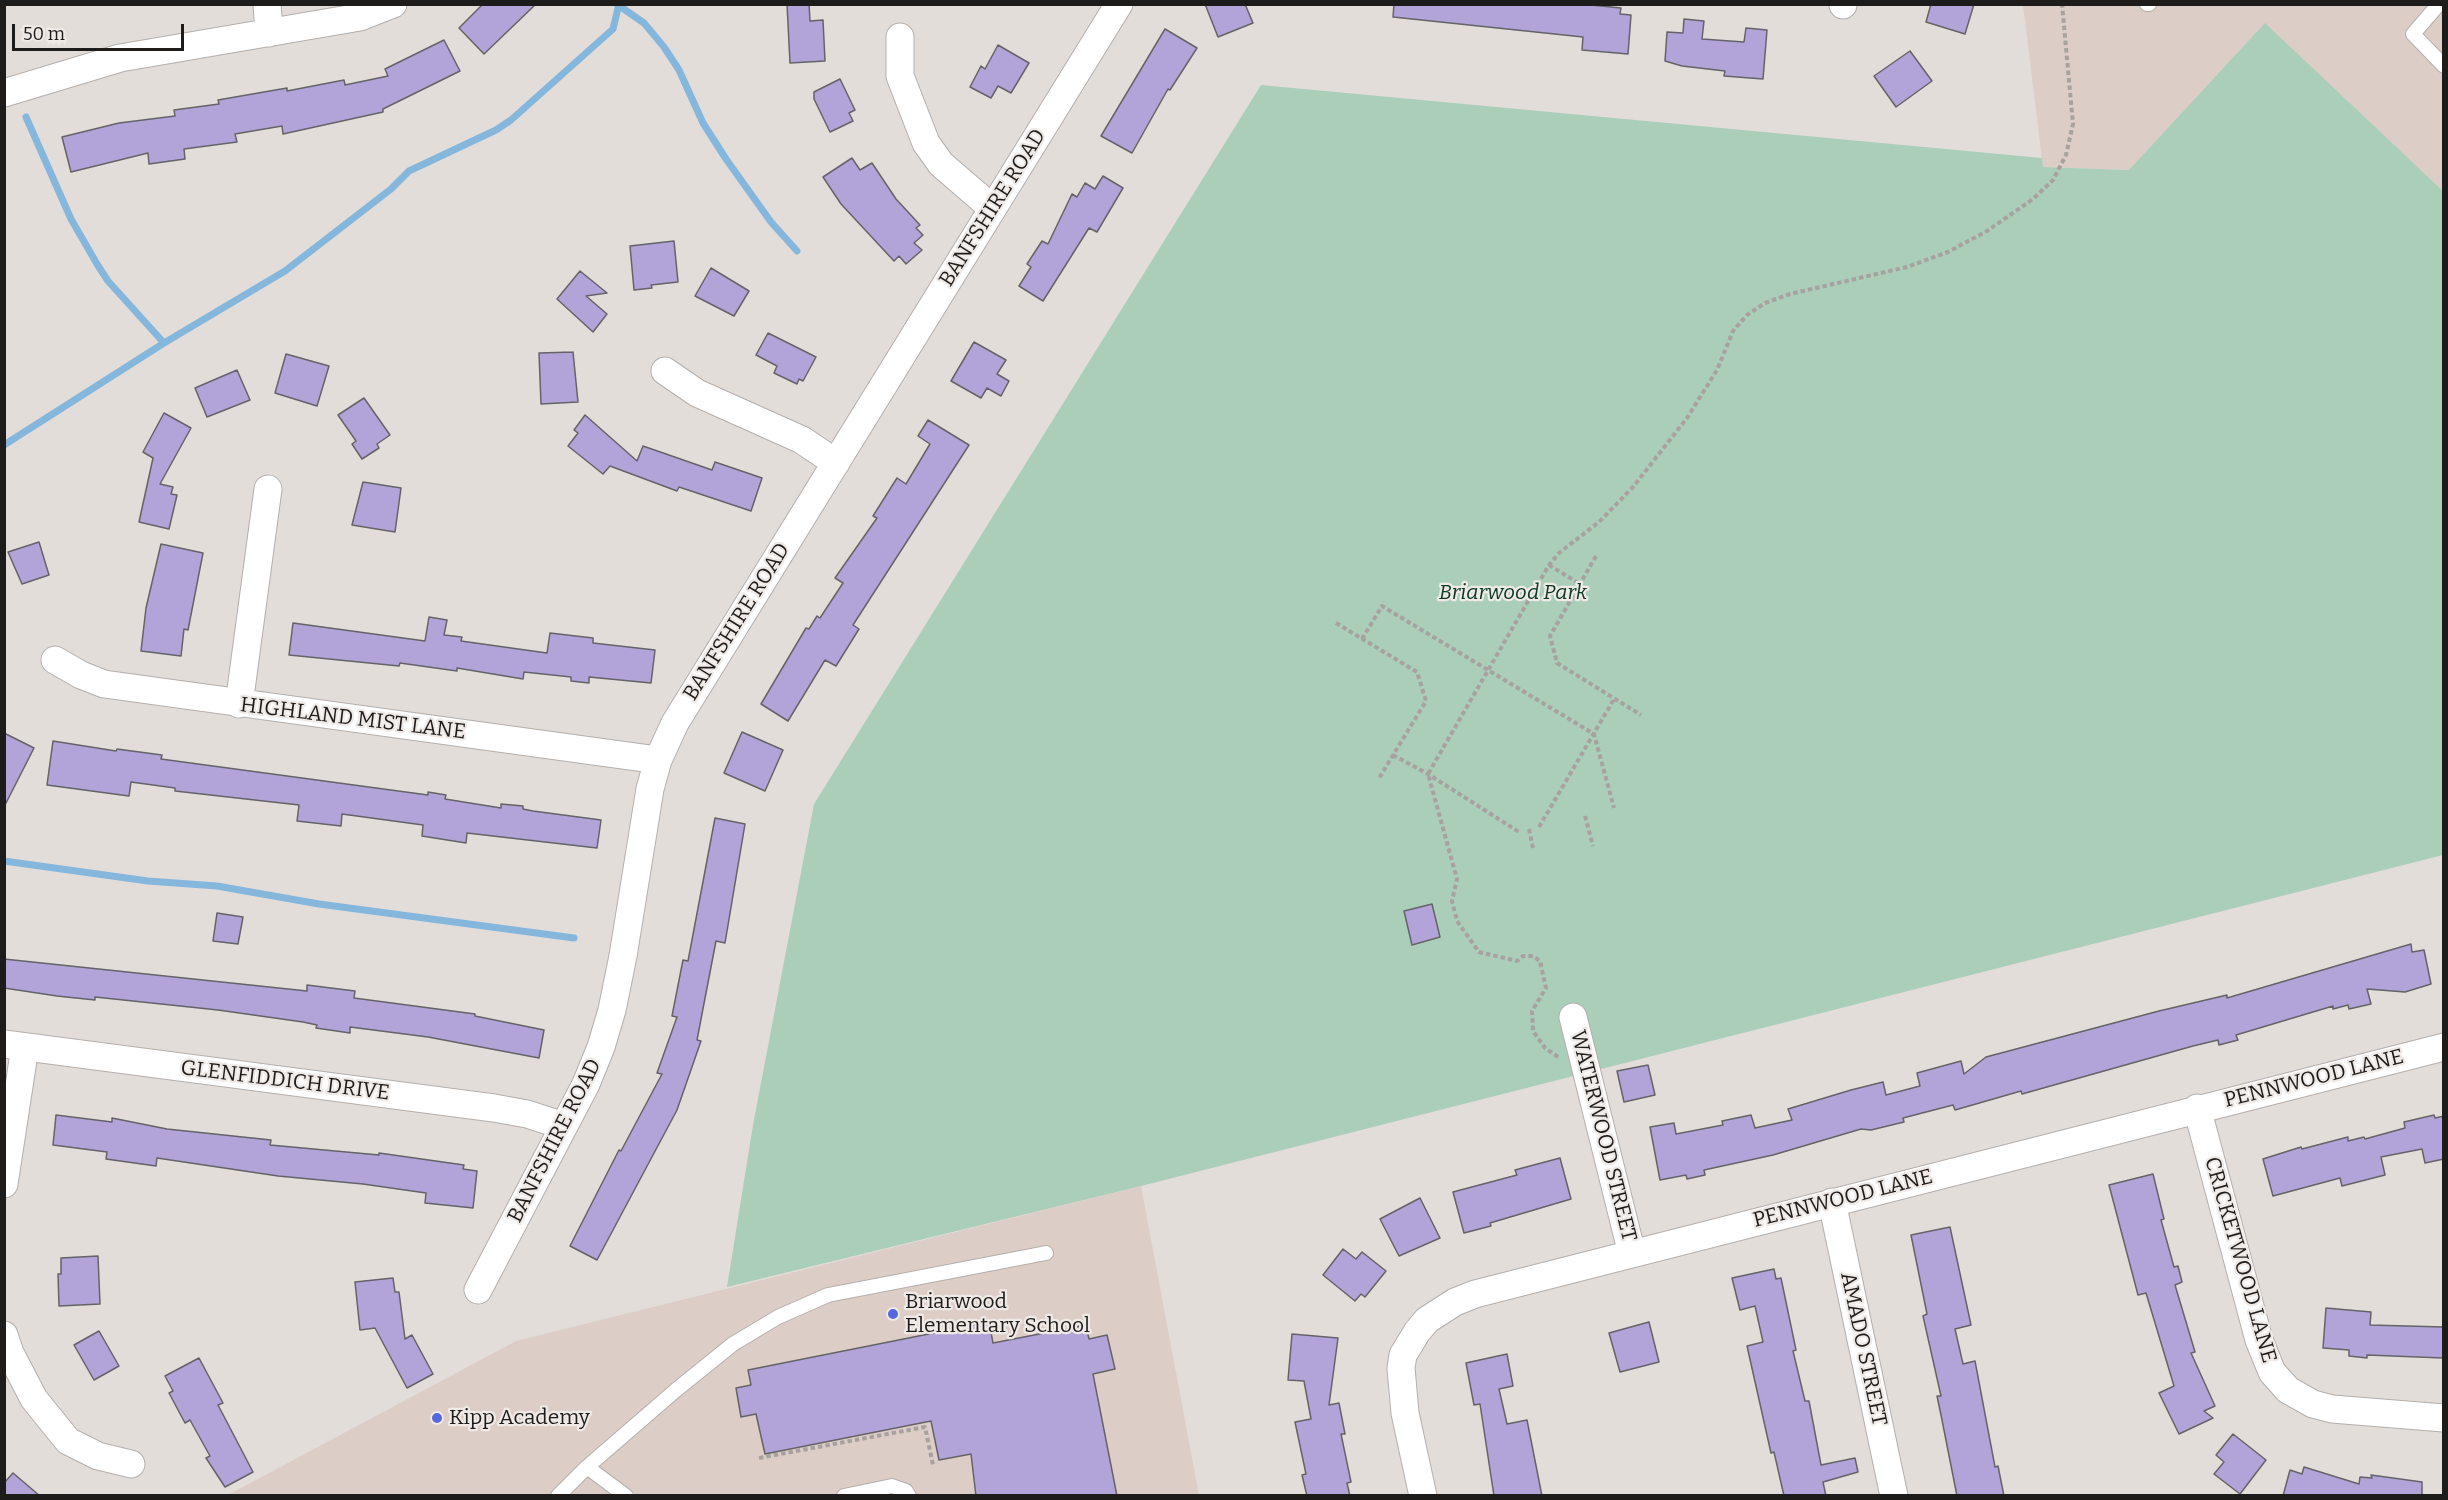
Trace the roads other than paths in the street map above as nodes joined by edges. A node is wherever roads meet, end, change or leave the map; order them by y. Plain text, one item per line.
1 (267, 4) edge
2 (393, 4) edge
3 (1119, 4) edge
4 (2439, 4) edge
5 (269, 33) junction
6 (900, 37) dead end
7 (2444, 66) edge
8 (4, 93) edge
9 (992, 208) junction
10 (665, 371) dead end
11 (836, 463) junction
12 (268, 489) dead end
13 (55, 660) dead end
14 (239, 704) junction
15 (658, 760) junction
16 (1573, 1017) dead end
17 (15, 1046) edge
18 (2444, 1047) edge
19 (2198, 1108) junction
20 (564, 1126) junction
21 (4, 1184) edge
22 (1832, 1202) junction
23 (1046, 1253) dead end
24 (1632, 1254) junction
25 (478, 1290) dead end
26 (4, 1335) edge
27 (2444, 1418) edge
28 (131, 1464) dead end
29 (586, 1467) junction
30 (558, 1496) edge
31 (626, 1496) edge
32 (844, 1496) edge
33 (909, 1496) edge
34 (1423, 1496) edge
35 (1894, 1496) edge

1 - 5 street
2 - 5 street
3 - 9 street, BANFSHIRE ROAD
4 - 7 lane
5 - 8 street
6 - 9 street
9 - 11 street, BANFSHIRE ROAD
10 - 11 street
11 - 15 street, BANFSHIRE ROAD
12 - 14 street
13 - 14 street, HIGHLAND MIST LANE
14 - 15 street, HIGHLAND MIST LANE
15 - 20 street, BANFSHIRE ROAD
16 - 24 street, WATERWOOD STREET
17 - 20 street, GLENFIDDICH DRIVE
17 - 21 street
18 - 19 street, PENNWOOD LANE
19 - 22 street, PENNWOOD LANE
19 - 27 street, CRICKETWOOD LANE
20 - 25 street, BANFSHIRE ROAD
22 - 24 street, PENNWOOD LANE
22 - 35 street, AMADO STREET
23 - 29 lane
24 - 34 street, PENNWOOD LANE
26 - 28 street
29 - 30 lane
29 - 31 lane
32 - 33 lane

